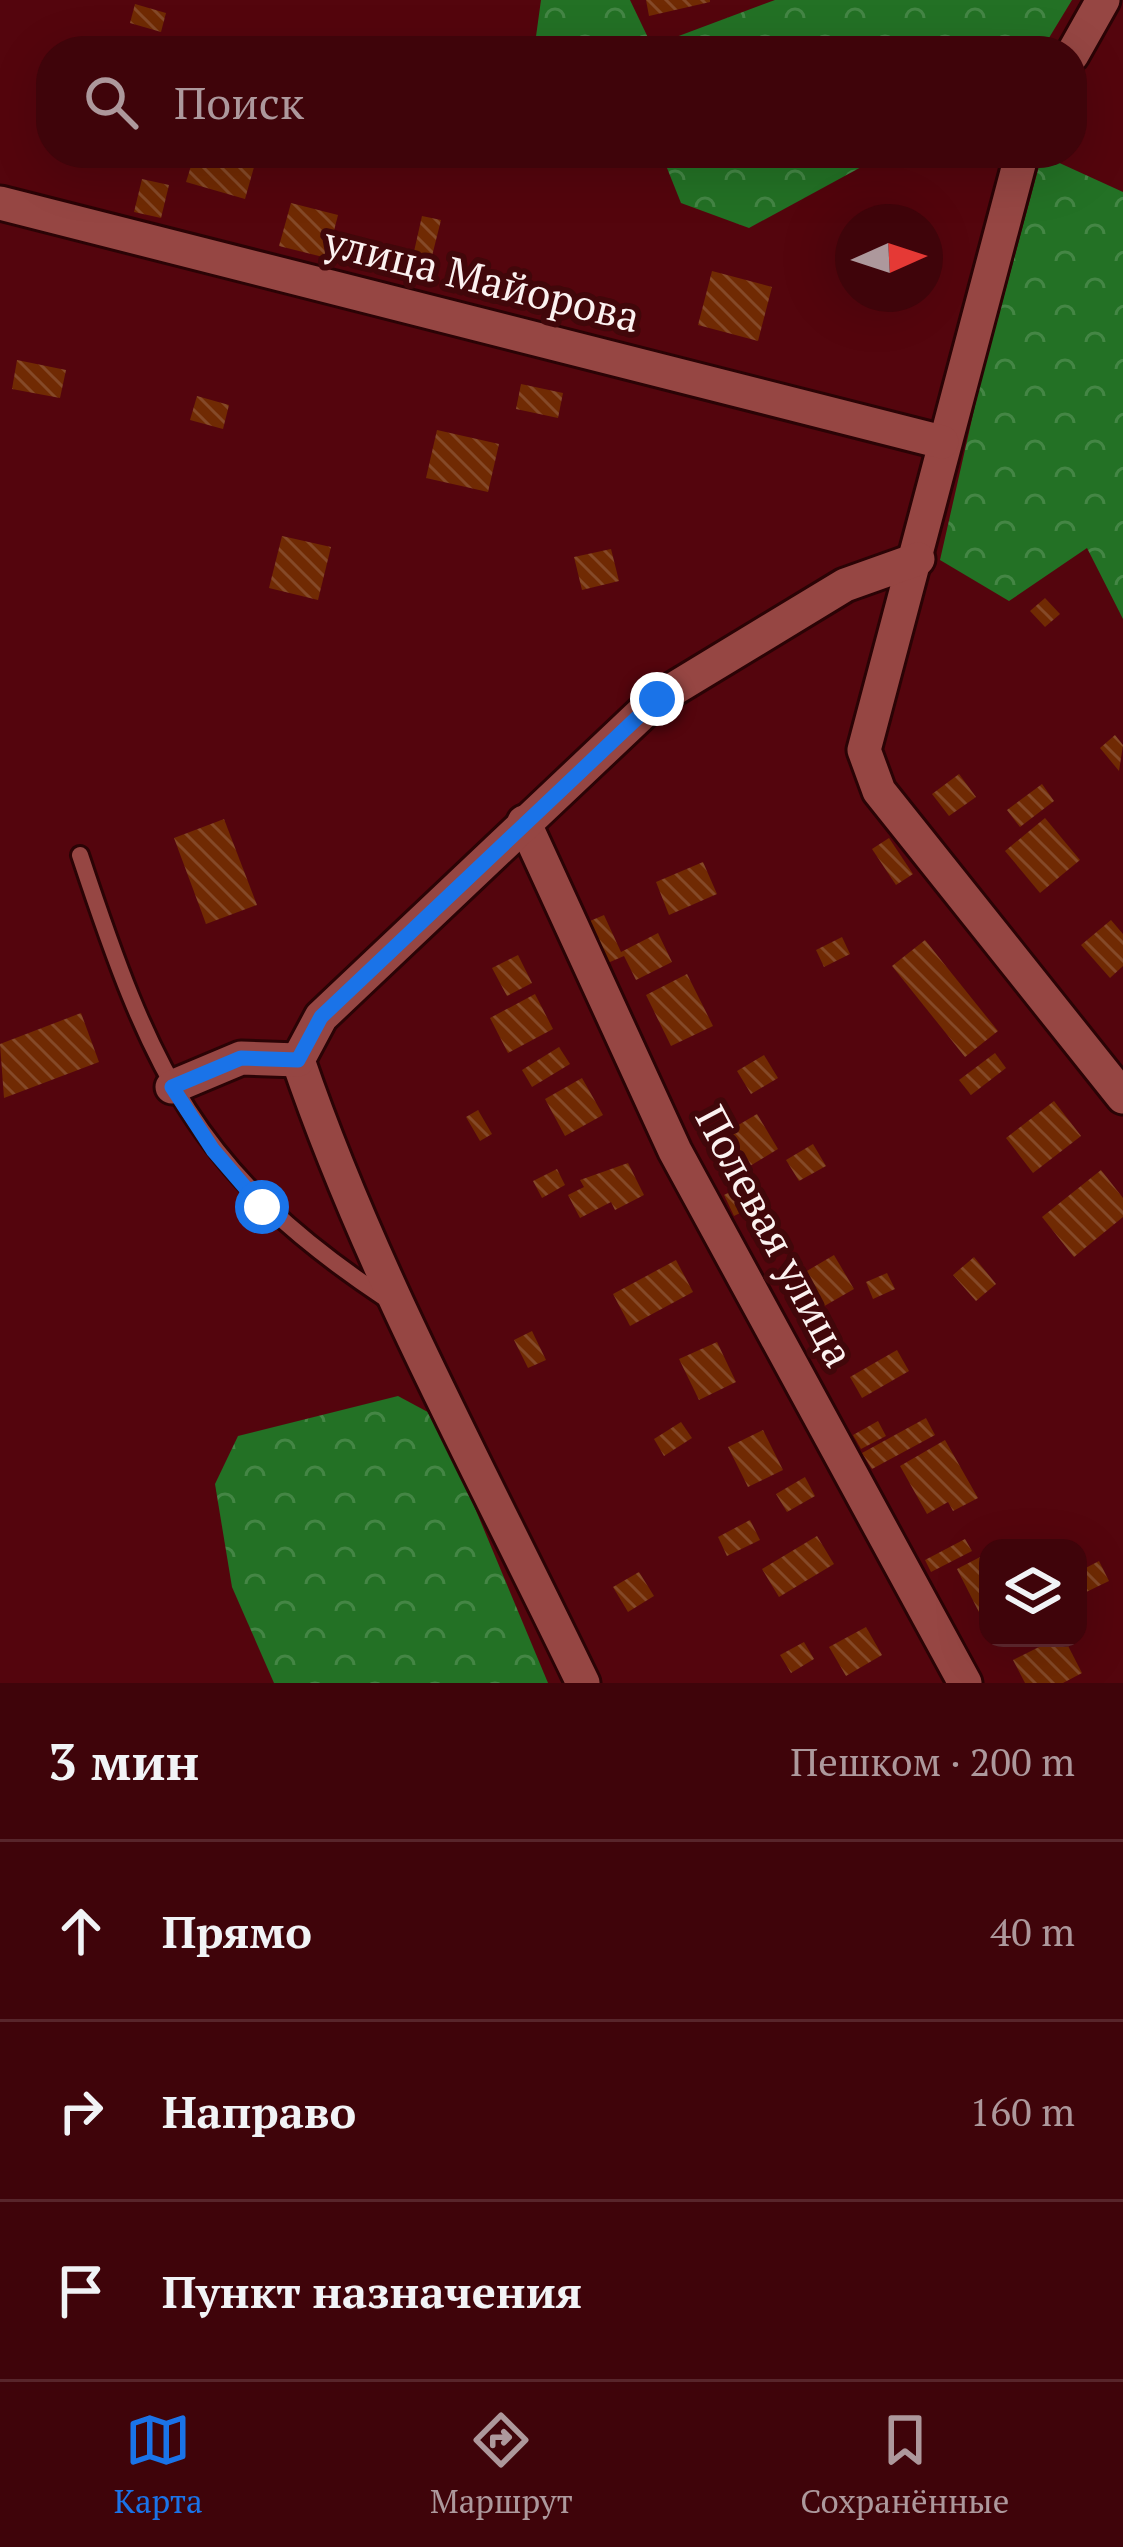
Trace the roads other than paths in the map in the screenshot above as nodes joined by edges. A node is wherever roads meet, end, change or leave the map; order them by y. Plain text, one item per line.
1 (1103, 0) edge
2 (1083, 36) edge
3 (1018, 168) edge
4 (0, 203) edge
5 (943, 442) junction
6 (918, 559) junction
7 (524, 822) junction
8 (80, 855) dead end
9 (298, 1060) junction
10 (172, 1087) junction
11 (1123, 1097) edge
12 (405, 1311) junction
13 (583, 1683) edge
14 (965, 1683) edge

1 - 2 street
3 - 5 street
4 - 5 street, улица Майорова
5 - 6 street
6 - 7 street
6 - 11 street
7 - 9 street
7 - 14 street, Полевая улица
8 - 10 lane
9 - 10 street
9 - 12 street
10 - 12 lane
12 - 13 street

